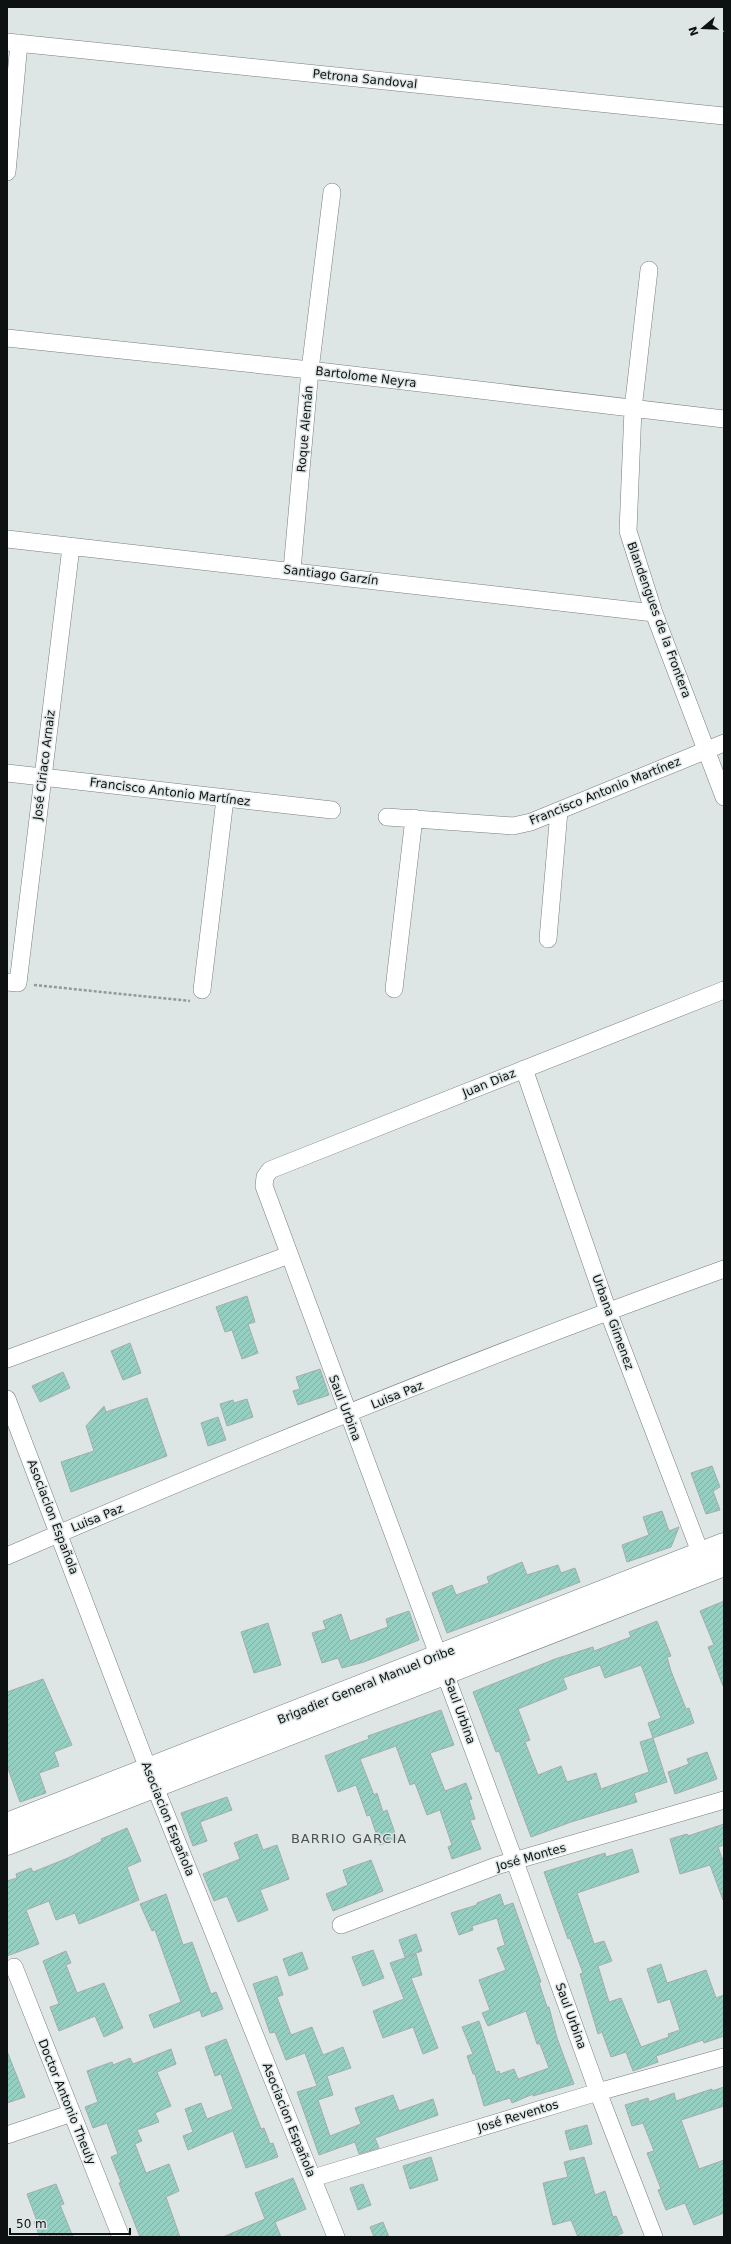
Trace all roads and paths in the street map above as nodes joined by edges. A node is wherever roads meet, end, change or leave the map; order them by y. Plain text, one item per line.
1 (13, 42) edge
2 (724, 116) edge
3 (7, 172) edge
4 (332, 192) dead end
5 (649, 270) dead end
6 (7, 338) edge
7 (310, 370) junction
8 (632, 409) junction
9 (724, 419) edge
10 (7, 539) edge
11 (71, 547) junction
12 (292, 570) junction
13 (654, 612) junction
14 (724, 743) edge
15 (706, 750) junction
16 (7, 773) edge
17 (42, 776) junction
18 (724, 797) edge
19 (225, 799) junction
20 (332, 810) dead end
21 (559, 811) junction
22 (387, 817) dead end
23 (414, 818) junction
24 (548, 939) dead end
25 (12, 982) edge
26 (394, 989) dead end
27 (202, 990) joint
28 (724, 990) edge
29 (524, 1069) junction
30 (264, 1186) joint
31 (289, 1255) junction
32 (724, 1270) edge
33 (608, 1311) junction
34 (7, 1359) edge
35 (7, 1399) edge
36 (348, 1414) junction
37 (60, 1533) junction
38 (724, 1544) edge
39 (7, 1556) edge
40 (710, 1563) edge
41 (443, 1665) junction
42 (151, 1778) junction
43 (724, 1800) edge
44 (7, 1824) edge
45 (7, 1844) edge
46 (516, 1862) junction
47 (341, 1925) dead end
48 (14, 1967) dead end
49 (724, 2057) edge
50 (598, 2092) junction
51 (72, 2113) junction
52 (7, 2135) edge
53 (313, 2178) junction
54 (121, 2237) edge
55 (336, 2237) edge
56 (654, 2237) edge

1 - 2 street, Petrona Sandoval
1 - 3 street
4 - 7 street, Roque Alemán
5 - 8 street, Blandengues de la Frontera
6 - 7 street, Bartolome Neyra
7 - 8 street, Bartolome Neyra
7 - 12 street, Roque Alemán
8 - 9 street, Bartolome Neyra
8 - 13 street, Blandengues de la Frontera
10 - 11 street, Santiago Garzín
11 - 12 street, Santiago Garzín
11 - 17 street, José Ciriaco Arnaiz
12 - 13 street, Santiago Garzín
13 - 15 street, Blandengues de la Frontera
14 - 15 street, Francisco Antonio Martínez
15 - 18 street, Blandengues de la Frontera
15 - 21 street, Francisco Antonio Martínez
16 - 17 street, Francisco Antonio Martínez
17 - 19 street, Francisco Antonio Martínez
17 - 25 street, José Ciriaco Arnaiz
19 - 20 street, Francisco Antonio Martínez
19 - 27 street
21 - 23 street, Francisco Antonio Martínez
21 - 24 street
22 - 23 street, Francisco Antonio Martínez
23 - 26 street
25 - 27 path
28 - 29 street, Juan Diaz
29 - 30 street, Juan Diaz
29 - 33 street, Urbana Gimenez
30 - 31 street, Saul Urbina
31 - 34 street
31 - 36 street, Saul Urbina
32 - 33 street, Luisa Paz
33 - 36 street, Luisa Paz
33 - 40 street, Urbana Gimenez
35 - 37 street, Asociacion Española
36 - 37 street, Luisa Paz
36 - 41 street, Saul Urbina
37 - 39 street, Luisa Paz
37 - 42 street, Asociacion Española
38 - 40 main road, Brigadier General Manuel Oribe
40 - 41 main road, Brigadier General Manuel Oribe
41 - 42 main road, Brigadier General Manuel Oribe
41 - 46 street, Saul Urbina
42 - 44 main road, Brigadier General Manuel Oribe
42 - 45 main road, Brigadier General Manuel Oribe
42 - 53 street, Asociacion Española
43 - 46 street, José Montes
46 - 47 street, José Montes
46 - 50 street, Saul Urbina
48 - 51 street, Doctor Antonio Theuly
49 - 50 street, José Reventos
50 - 53 street, José Reventos
50 - 56 street, Saul Urbina
51 - 52 street
51 - 54 street, Doctor Antonio Theuly
53 - 55 street, Asociacion Española

